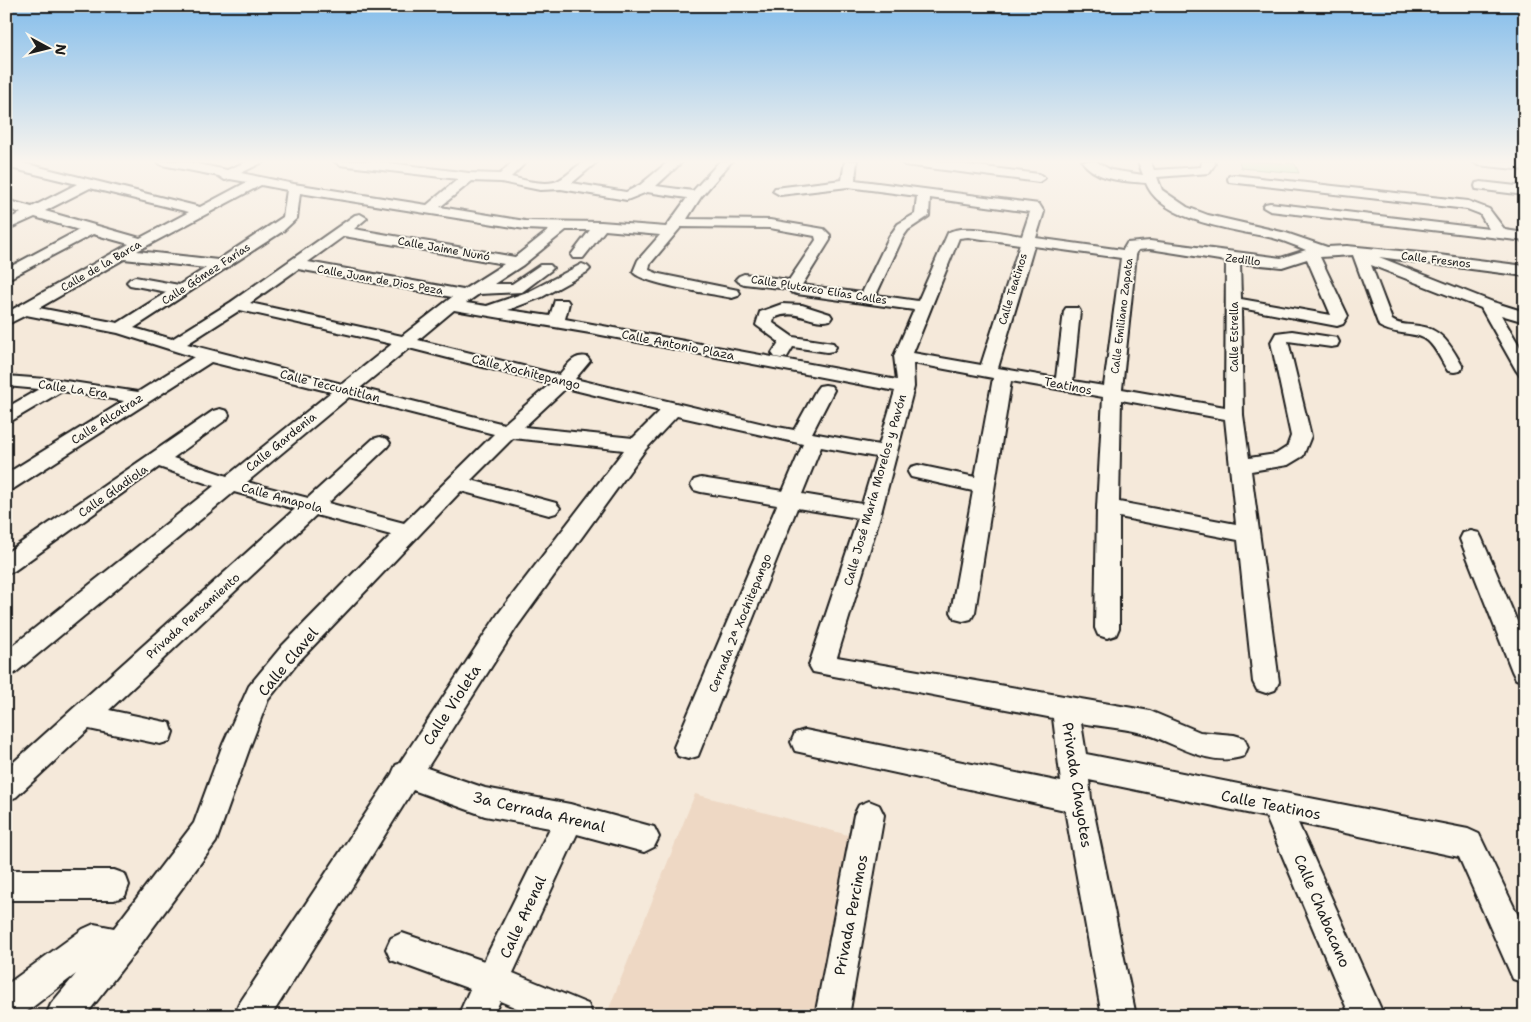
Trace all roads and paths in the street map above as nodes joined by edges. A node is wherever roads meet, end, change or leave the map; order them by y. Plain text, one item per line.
1 (21, 209) edge
2 (38, 209) edge
3 (191, 209) edge
4 (205, 209) edge
5 (291, 209) edge
6 (421, 209) edge
7 (686, 209) edge
8 (923, 209) edge
9 (1035, 209) edge
10 (1180, 209) edge
11 (1277, 209) edge
12 (1482, 209) edge
13 (429, 210) joint
14 (201, 211) junction
15 (32, 212) junction
16 (360, 218) dead end
17 (1408, 222) junction
18 (6, 226) edge
19 (562, 226) junction
20 (601, 226) junction
21 (673, 227) junction
22 (89, 230) junction
23 (341, 231) junction
24 (957, 232) joint
25 (1498, 233) junction
26 (1525, 237) edge
27 (1026, 242) junction
28 (140, 243) junction
29 (1134, 250) junction
30 (1317, 252) junction
31 (1353, 253) junction
32 (121, 254) junction
33 (1431, 258) junction
34 (1233, 259) junction
35 (518, 262) junction
36 (295, 264) junction
37 (220, 265) junction
38 (14, 266) edge
39 (545, 268) dead end
40 (1525, 271) edge
41 (6, 275) edge
42 (744, 278) dead end
43 (135, 282) dead end
44 (794, 285) junction
45 (181, 290) junction
46 (732, 293) dead end
47 (464, 296) junction
48 (867, 298) junction
49 (561, 302) dead end
50 (1234, 302) junction
51 (237, 305) junction
52 (1487, 305) junction
53 (923, 306) junction
54 (25, 310) junction
55 (486, 311) junction
56 (1072, 311) dead end
57 (824, 317) dead end
58 (1525, 317) edge
59 (6, 320) edge
60 (556, 324) junction
61 (121, 329) junction
62 (788, 341) junction
63 (406, 342) junction
64 (1332, 342) dead end
65 (173, 346) junction
66 (827, 347) dead end
67 (208, 356) junction
68 (903, 356) junction
69 (581, 361) dead end
70 (774, 363) junction
71 (1523, 364) edge
72 (1454, 367) dead end
73 (996, 373) junction
74 (6, 381) edge
75 (562, 381) junction
76 (59, 385) junction
77 (1064, 385) junction
78 (905, 387) junction
79 (346, 390) junction
80 (826, 390) dead end
81 (1112, 394) junction
82 (140, 398) junction
83 (673, 409) junction
84 (220, 415) dead end
85 (6, 416) edge
86 (1234, 416) junction
87 (508, 431) junction
88 (807, 438) junction
89 (380, 443) dead end
90 (638, 444) junction
91 (887, 453) junction
92 (158, 460) junction
93 (1239, 466) junction
94 (918, 472) dead end
95 (456, 483) junction
96 (6, 484) edge
97 (228, 484) junction
98 (701, 485) dead end
99 (984, 486) junction
100 (791, 498) junction
101 (315, 506) junction
102 (549, 508) dead end
103 (1108, 508) junction
104 (870, 512) junction
105 (408, 532) junction
106 (1248, 534) junction
107 (1471, 540) dead end
108 (6, 565) edge
109 (963, 612) dead end
110 (1107, 628) dead end
111 (1518, 638) edge
112 (822, 665) joint
113 (6, 666) edge
114 (1525, 671) edge
115 (1266, 682) dead end
116 (1065, 709) junction
117 (84, 716) junction
118 (160, 732) dead end
119 (805, 742) dead end
120 (688, 747) dead end
121 (1234, 747) dead end
122 (1074, 764) junction
123 (406, 774) junction
124 (6, 788) edge
125 (1077, 799) junction
126 (1276, 806) junction
127 (870, 815) dead end
128 (570, 818) junction
129 (644, 837) dead end
130 (6, 884) edge
131 (114, 884) dead end
132 (121, 945) junction
133 (402, 950) dead end
134 (1525, 967) edge
135 (493, 981) junction
136 (6, 1006) edge
137 (63, 1016) edge
138 (252, 1016) edge
139 (475, 1016) edge
140 (576, 1016) edge
141 (832, 1016) edge
142 (1119, 1016) edge
143 (1367, 1016) edge

1 - 15 street
2 - 15 street
3 - 14 street
4 - 14 street, Calle de la Barca
5 - 37 street, Calle Gómez Farías
6 - 13 street
7 - 21 street
8 - 48 street
9 - 27 street, Calle Teatinos
10 - 30 street
11 - 17 street
12 - 25 street
13 - 19 street
14 - 28 street, Calle de la Barca
15 - 18 street
15 - 22 street
16 - 23 street, Calle Juan de Dios Peza
17 - 25 street
17 - 33 street
19 - 20 street
19 - 35 street, Calle Gardenia
20 - 21 street
20 - 55 street
21 - 44 street
21 - 46 street
22 - 28 street
22 - 38 street
23 - 35 street, Calle Jaime Nunó
23 - 36 street, Calle Juan de Dios Peza
24 - 27 street, Zedillo
24 - 53 street, Calle José María Morelos y Pavón
25 - 26 street
27 - 29 street, Zedillo
27 - 73 street, Calle Teatinos
28 - 32 street, Calle de la Barca
29 - 34 street, Zedillo
29 - 81 street, Calle Emiliano Zapata
30 - 31 street, Zedillo
30 - 34 street, Zedillo
30 - 50 street
31 - 33 street, Calle Fresnos
31 - 52 street
31 - 72 street
32 - 37 street
32 - 54 street, Calle de la Barca
33 - 40 street, Calle Fresnos
34 - 50 street, Calle Estrella
35 - 47 street, Calle Gardenia
36 - 47 street, Calle Juan de Dios Peza
36 - 51 street, Calle Juan de Dios Peza
37 - 45 street, Calle Gómez Farías
38 - 41 street
39 - 47 street
42 - 44 street, Calle Plutarco Elías Calles
43 - 45 street
44 - 48 street, Calle Plutarco Elías Calles
45 - 61 street, Calle Gómez Farías
47 - 55 street, Calle Antonio Plaza
47 - 63 street, Calle Gardenia
48 - 53 street, Calle Plutarco Elías Calles
49 - 60 street
50 - 86 street, Calle Estrella
51 - 63 street, Calle Xochitepango
51 - 65 street, Calle Juan de Dios Peza
52 - 58 street
52 - 71 street
53 - 68 street, Calle José María Morelos y Pavón
54 - 59 street, Calle de la Barca
54 - 61 street, Calle Teccuatitlan
55 - 60 street, Calle Antonio Plaza
56 - 77 street
57 - 62 street
60 - 70 street, Calle Antonio Plaza
61 - 65 street, Calle Teccuatitlan
62 - 66 street
62 - 70 street
63 - 75 street, Calle Xochitepango
63 - 79 street, Calle Gardenia
64 - 93 street
65 - 67 street, Calle Teccuatitlan
67 - 79 street, Calle Teccuatitlan
67 - 82 street, Calle Alcatraz
68 - 73 street, Teatinos
68 - 78 street, Calle José María Morelos y Pavón
69 - 75 street, Calle Clavel
70 - 78 street, Calle Antonio Plaza
73 - 77 street, Teatinos
73 - 99 street, Calle Teatinos
74 - 76 street, Calle La Era
75 - 83 street, Calle Xochitepango
75 - 87 street, Calle Clavel
76 - 82 street, Calle La Era
76 - 85 street
77 - 81 street, Teatinos
78 - 91 street, Calle José María Morelos y Pavón
79 - 87 street, Calle Teccuatitlan
79 - 97 street, Calle Gardenia
80 - 88 street
81 - 86 street, Teatinos
81 - 103 street, Calle Emiliano Zapata
82 - 96 street, Calle Alcatraz
83 - 88 street, Calle Xochitepango
83 - 90 street, Calle Violeta
84 - 92 street, Calle Gladiola
86 - 93 street, Calle Estrella
87 - 90 street, Calle Teccuatitlan
87 - 95 street, Calle Clavel
88 - 91 street, Calle Xochitepango
88 - 100 street
89 - 101 street, Privada Pensamiento
90 - 123 street, Calle Violeta
91 - 104 street, Calle José María Morelos y Pavón
92 - 97 street, Calle Amapola
92 - 108 street, Calle Gladiola
93 - 106 street, Calle Estrella
94 - 99 street
95 - 102 street
95 - 105 street, Calle Clavel
97 - 101 street, Calle Amapola
97 - 113 street, Calle Gardenia
98 - 100 street
99 - 109 street, Calle Teatinos
100 - 104 street
100 - 120 street, Cerrada 2ª Xochitepango
101 - 105 street, Calle Amapola
101 - 117 street, Privada Pensamiento
103 - 106 street
103 - 110 street, Calle Emiliano Zapata
104 - 112 street, Calle José María Morelos y Pavón
105 - 132 street, Calle Clavel
106 - 115 street, Calle Estrella
107 - 111 street
111 - 114 street
112 - 116 street, Privada Chayotes
116 - 121 street
116 - 122 street, Privada Chayotes
117 - 118 street
117 - 124 street, Privada Pensamiento
119 - 125 street
122 - 125 street, Privada Chayotes
122 - 126 street, Calle Teatinos
123 - 128 street, 3a Cerrada Arenal
123 - 138 street, Calle Violeta
125 - 142 street, Privada Chayotes
126 - 134 street, Calle Teatinos
126 - 143 street, Calle Chabacano
127 - 141 street, Privada Percimos
128 - 129 street, 3a Cerrada Arenal
128 - 135 street, Calle Arenal
130 - 131 street
132 - 136 street
132 - 137 street, Calle Clavel
133 - 135 street
135 - 139 street, Calle Arenal
135 - 140 street

